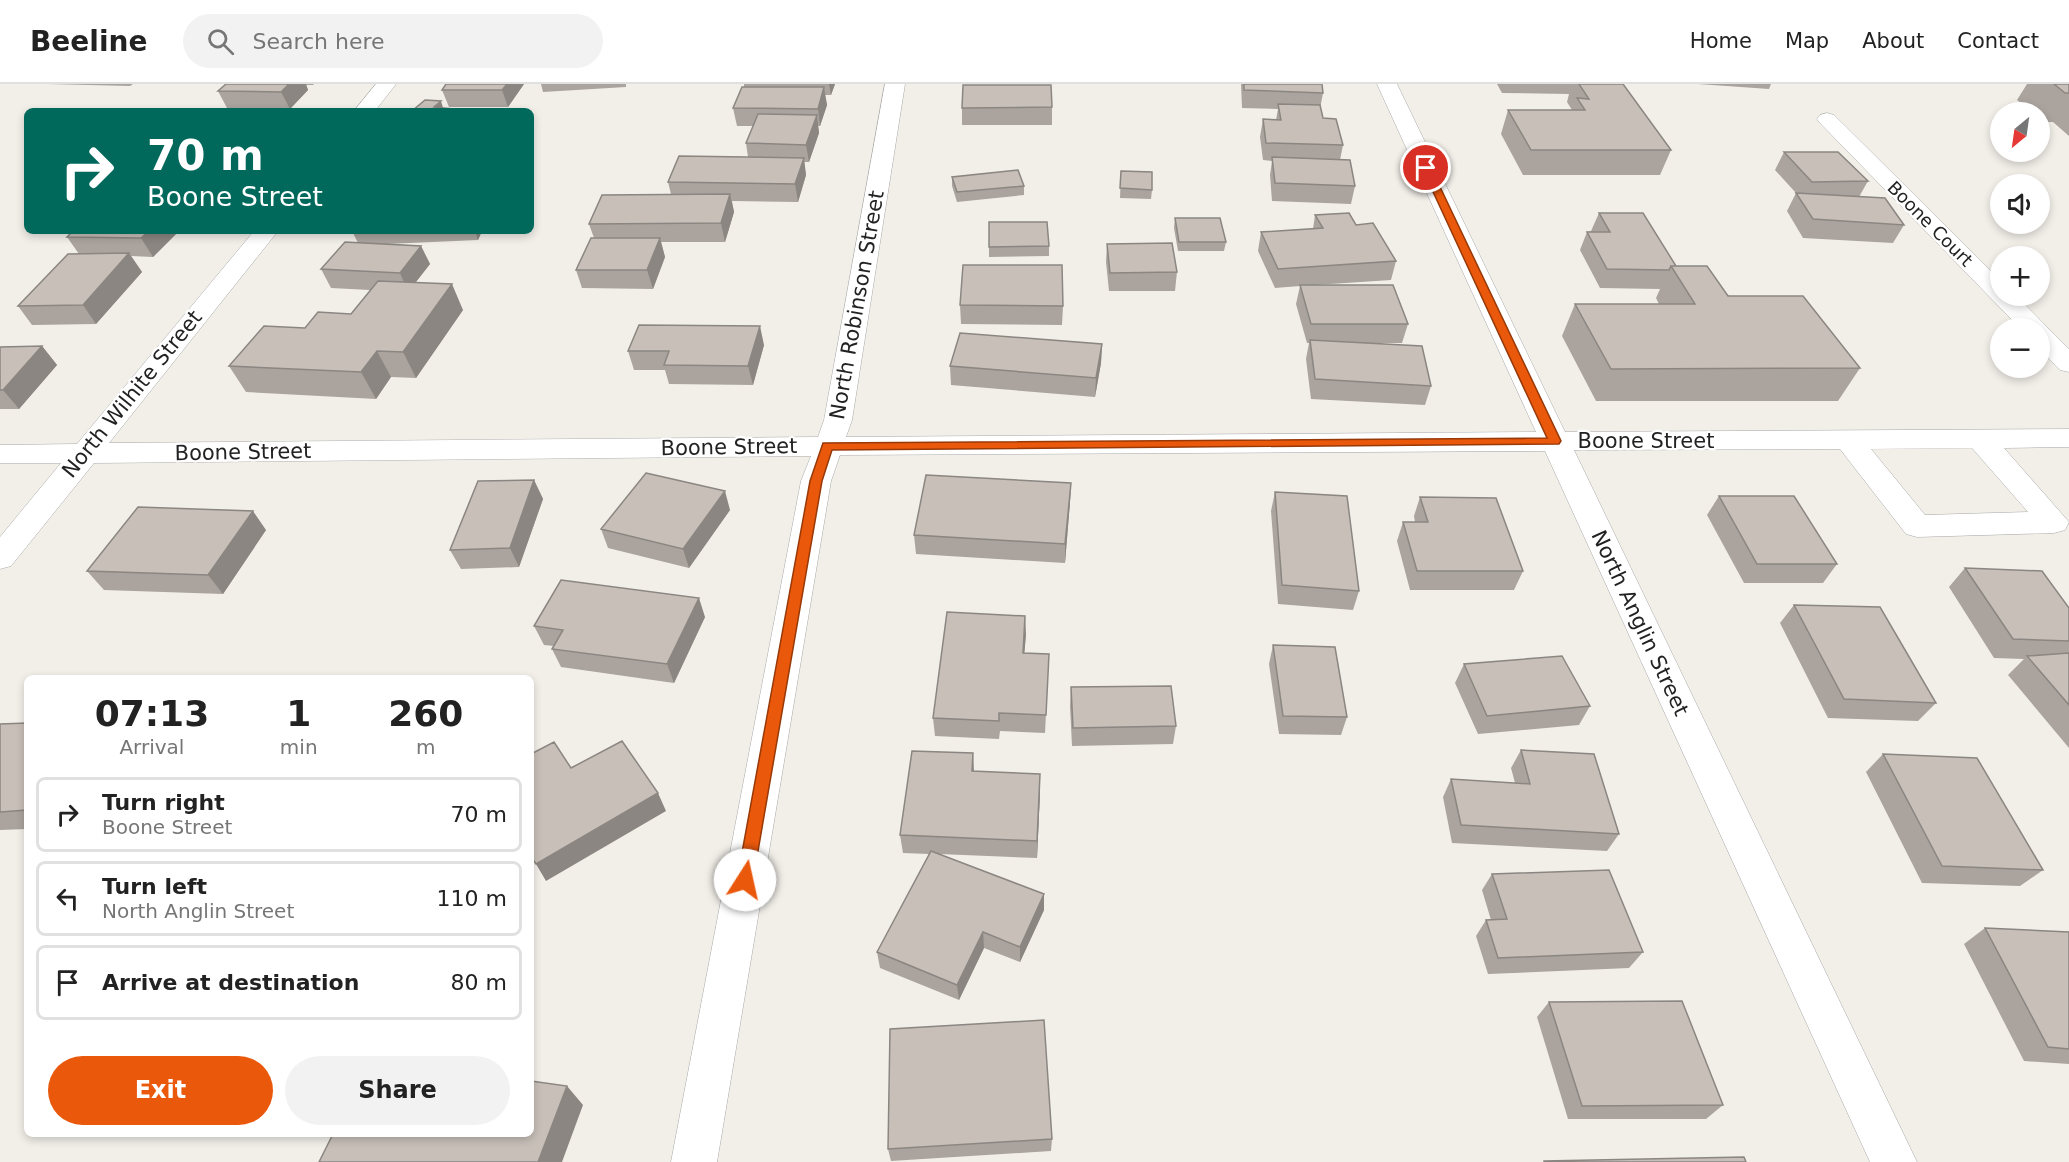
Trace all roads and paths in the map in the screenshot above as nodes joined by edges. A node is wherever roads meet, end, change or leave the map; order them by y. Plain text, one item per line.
1 (386, 84) edge
2 (896, 84) edge
3 (1387, 84) edge
4 (366, 108) edge
5 (1827, 119) dead end
6 (264, 234) edge
7 (2024, 318) edge
8 (2050, 345) edge
9 (2069, 364) edge
10 (2069, 438) edge
11 (1981, 440) junction
12 (1555, 441) junction
13 (1848, 441) junction
14 (827, 446) junction
15 (0, 454) edge
16 (84, 454) junction
17 (0, 558) edge
18 (694, 1162) edge
19 (1894, 1162) edge

1 - 4 street
2 - 14 street, North Robinson Street
3 - 12 street, North Anglin Street
5 - 7 street, Boone Court
6 - 16 street, North Wilhite Street
8 - 9 street
10 - 11 street, Boone Street
11 - 13 street, Boone Street
11 - 13 street
12 - 13 street, Boone Street
12 - 14 street, Boone Street
12 - 19 street, North Anglin Street
14 - 16 street, Boone Street
14 - 18 street, North Robinson Street
15 - 16 street, Boone Street
16 - 17 street, North Wilhite Street

